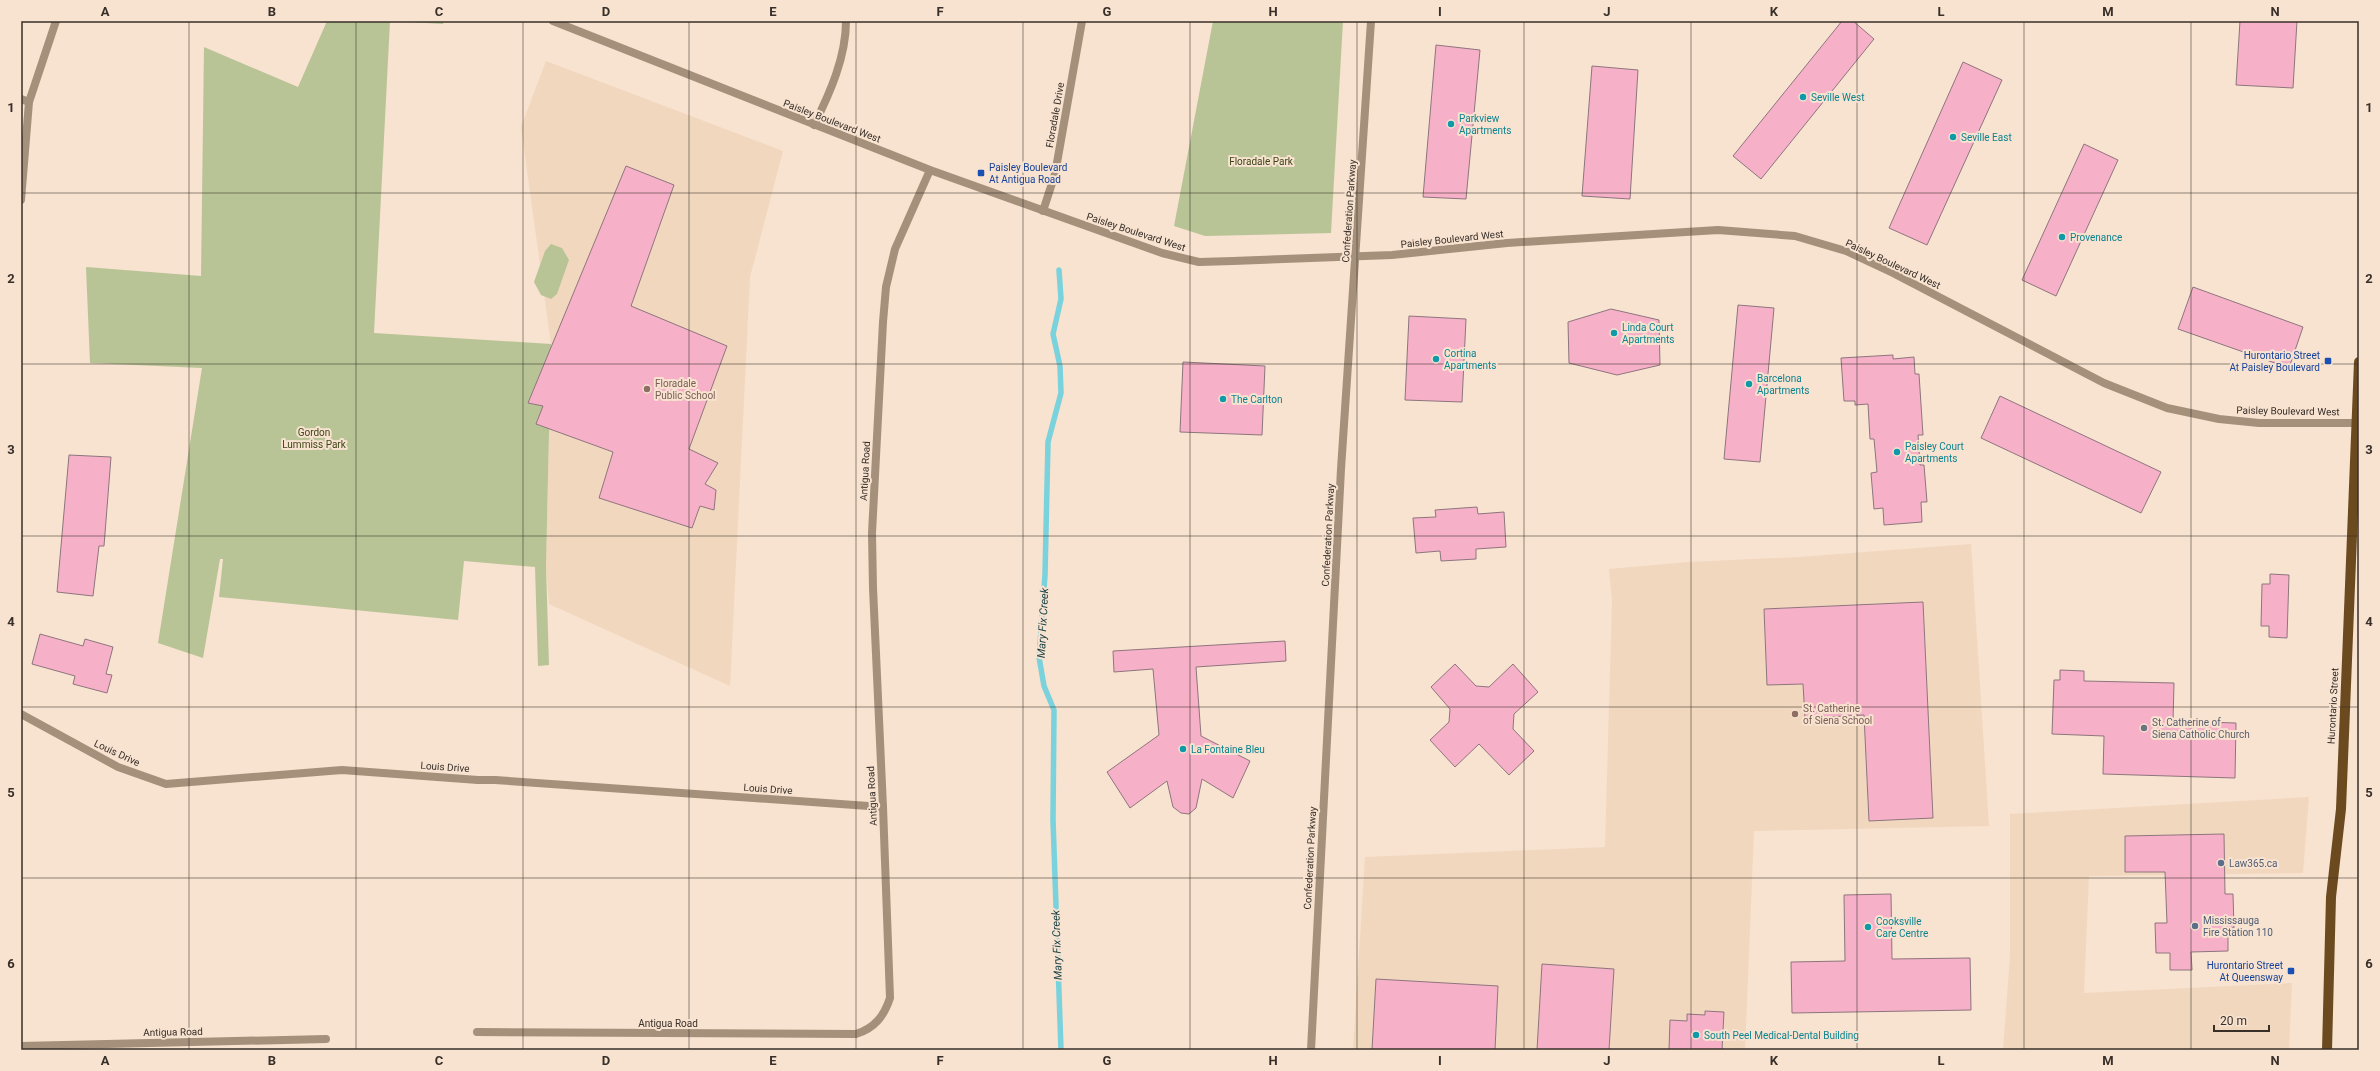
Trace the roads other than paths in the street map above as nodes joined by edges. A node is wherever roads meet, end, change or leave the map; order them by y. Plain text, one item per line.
1 (56, 21) edge
2 (553, 21) edge
3 (846, 21) edge
4 (1082, 21) edge
5 (1371, 21) edge
6 (21, 99) edge
7 (29, 102) junction
8 (814, 125) junction
9 (930, 170) junction
10 (21, 200) edge
11 (1043, 211) junction
12 (1356, 256) junction
13 (2359, 362) edge
14 (2358, 423) edge
15 (21, 714) edge
16 (883, 807) junction
17 (477, 1032) dead end
18 (326, 1039) dead end
19 (21, 1046) edge
20 (1311, 1050) edge
21 (2326, 1050) edge

1 - 7 street
2 - 8 street, Paisley Boulevard West
3 - 8 street
4 - 11 street, Floradale Drive
5 - 12 street, Confederation Parkway
6 - 7 street
7 - 10 street
8 - 9 street, Paisley Boulevard West
9 - 11 street, Paisley Boulevard West
9 - 16 street, Antigua Road
11 - 12 street, Paisley Boulevard West
12 - 14 street, Paisley Boulevard West
12 - 20 street, Confederation Parkway
13 - 14 main road, Hurontario Street
14 - 21 main road, Hurontario Street
15 - 16 street, Louis Drive
16 - 17 street, Antigua Road
18 - 19 street, Antigua Road

